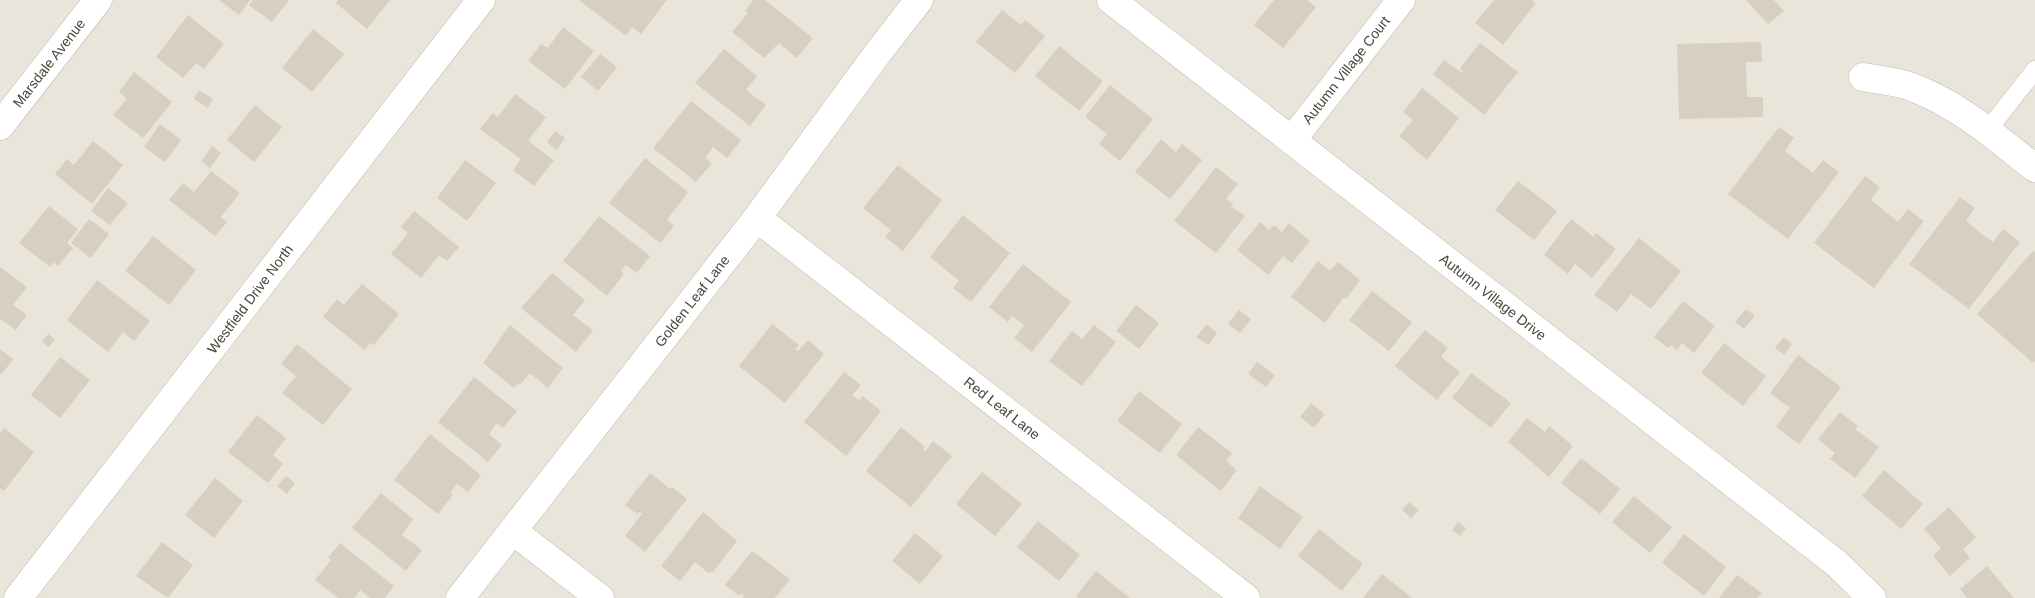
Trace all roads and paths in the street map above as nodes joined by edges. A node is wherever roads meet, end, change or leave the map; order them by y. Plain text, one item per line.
1 (98, 0) edge
2 (480, 0) edge
3 (919, 0) edge
4 (1111, 0) edge
5 (1401, 0) edge
6 (2035, 70) edge
7 (1863, 77) dead end
8 (0, 126) edge
9 (1988, 131) junction
10 (1292, 140) junction
11 (2035, 168) edge
12 (757, 218) junction
13 (513, 530) junction
14 (18, 598) edge
15 (460, 598) edge
16 (600, 598) edge
17 (1246, 598) edge
18 (1872, 598) edge

1 - 8 street, Marsdale Avenue
2 - 14 street, Westfield Drive North
3 - 12 street, Golden Leaf Lane
4 - 10 street, Autumn Village Drive
5 - 10 street, Autumn Village Court
6 - 9 lane
7 - 9 street
9 - 11 street
10 - 18 street, Autumn Village Drive
12 - 13 street, Golden Leaf Lane
12 - 17 street, Red Leaf Lane
13 - 15 street, Golden Leaf Lane
13 - 16 street

